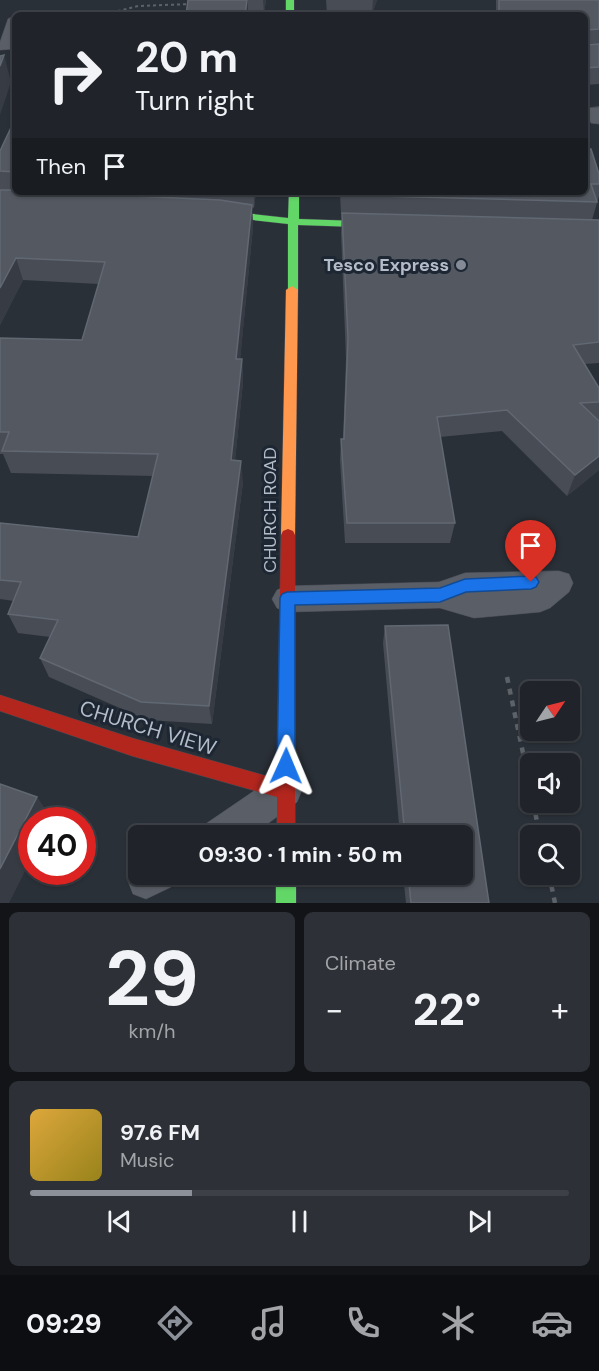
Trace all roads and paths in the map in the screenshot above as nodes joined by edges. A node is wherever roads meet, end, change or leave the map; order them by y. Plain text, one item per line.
1 (197, 4) edge
2 (114, 12) edge
3 (12, 25) edge
4 (4, 46) edge
5 (294, 195) edge
6 (200, 212) edge
7 (294, 222) junction
8 (402, 226) edge
9 (440, 595) dead end
10 (287, 598) junction
11 (507, 677) dead end
12 (0, 703) edge
13 (523, 753) edge
14 (285, 790) junction
15 (236, 825) edge
16 (286, 825) edge
17 (286, 885) edge
18 (551, 885) edge
19 (286, 903) edge
20 (555, 903) edge

1 - 2 path
3 - 4 lane
5 - 7 street, CHURCH ROAD
6 - 7 street
7 - 8 street
7 - 10 street, CHURCH ROAD
9 - 10 lane
10 - 14 street, CHURCH ROAD
11 - 13 path
12 - 14 street, CHURCH VIEW
14 - 15 lane
14 - 16 street, CHURCH ROAD
17 - 19 street
18 - 20 path

